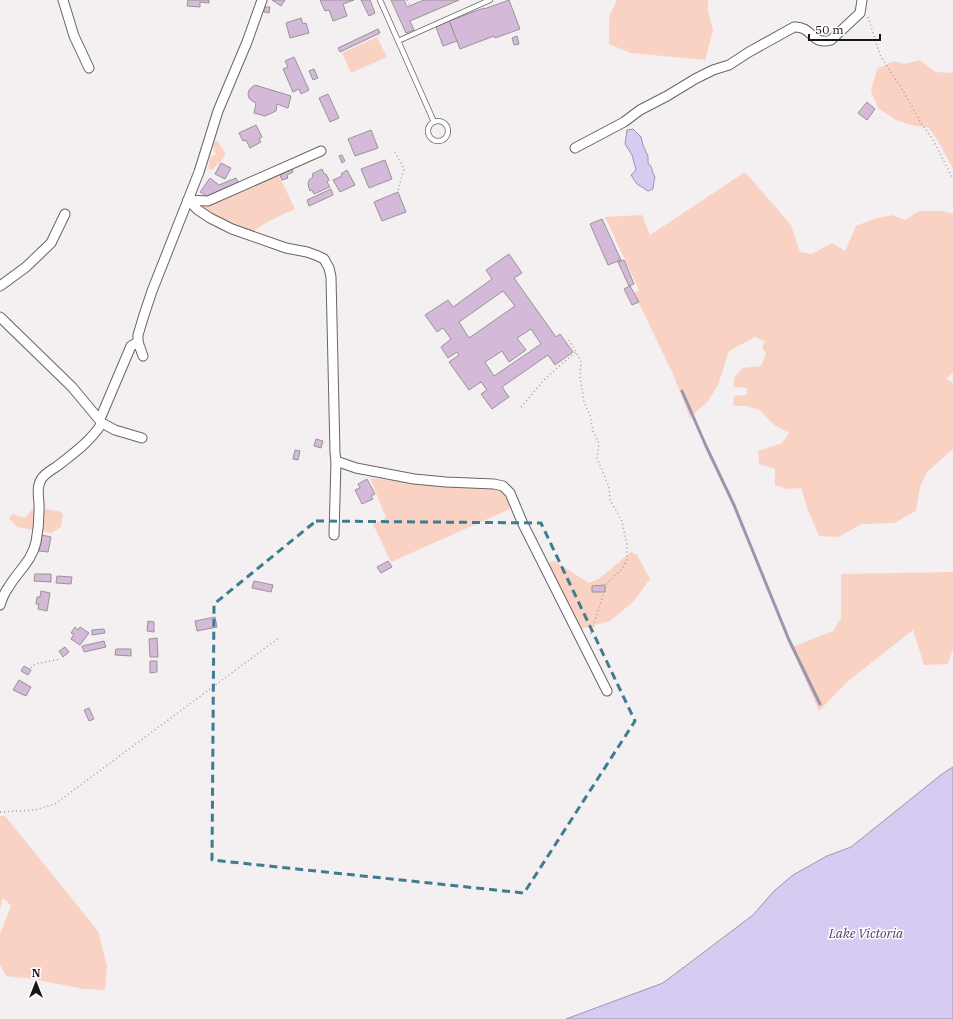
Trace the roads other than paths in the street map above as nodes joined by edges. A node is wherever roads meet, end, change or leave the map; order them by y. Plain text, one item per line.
1 (63, 0) edge
2 (262, 0) edge
3 (380, 0) edge
4 (490, 0) edge
5 (862, 3) edge
6 (398, 41) junction
7 (89, 68) dead end
8 (434, 122) junction
9 (575, 148) dead end
10 (321, 151) dead end
11 (188, 200) junction
12 (65, 214) dead end
13 (0, 286) edge
14 (0, 318) edge
15 (138, 342) junction
16 (143, 356) dead end
17 (101, 421) junction
18 (142, 438) dead end
19 (336, 461) junction
20 (334, 535) dead end
21 (0, 605) edge
22 (607, 691) dead end

1 - 7 street
2 - 11 street
3 - 6 lane
4 - 6 lane
5 - 9 street
6 - 8 lane
8 - 8 lane
10 - 11 street
11 - 15 street
11 - 19 street
12 - 13 street
14 - 17 street
15 - 16 street
15 - 17 street
17 - 18 street
17 - 21 street
19 - 20 street
19 - 22 street

